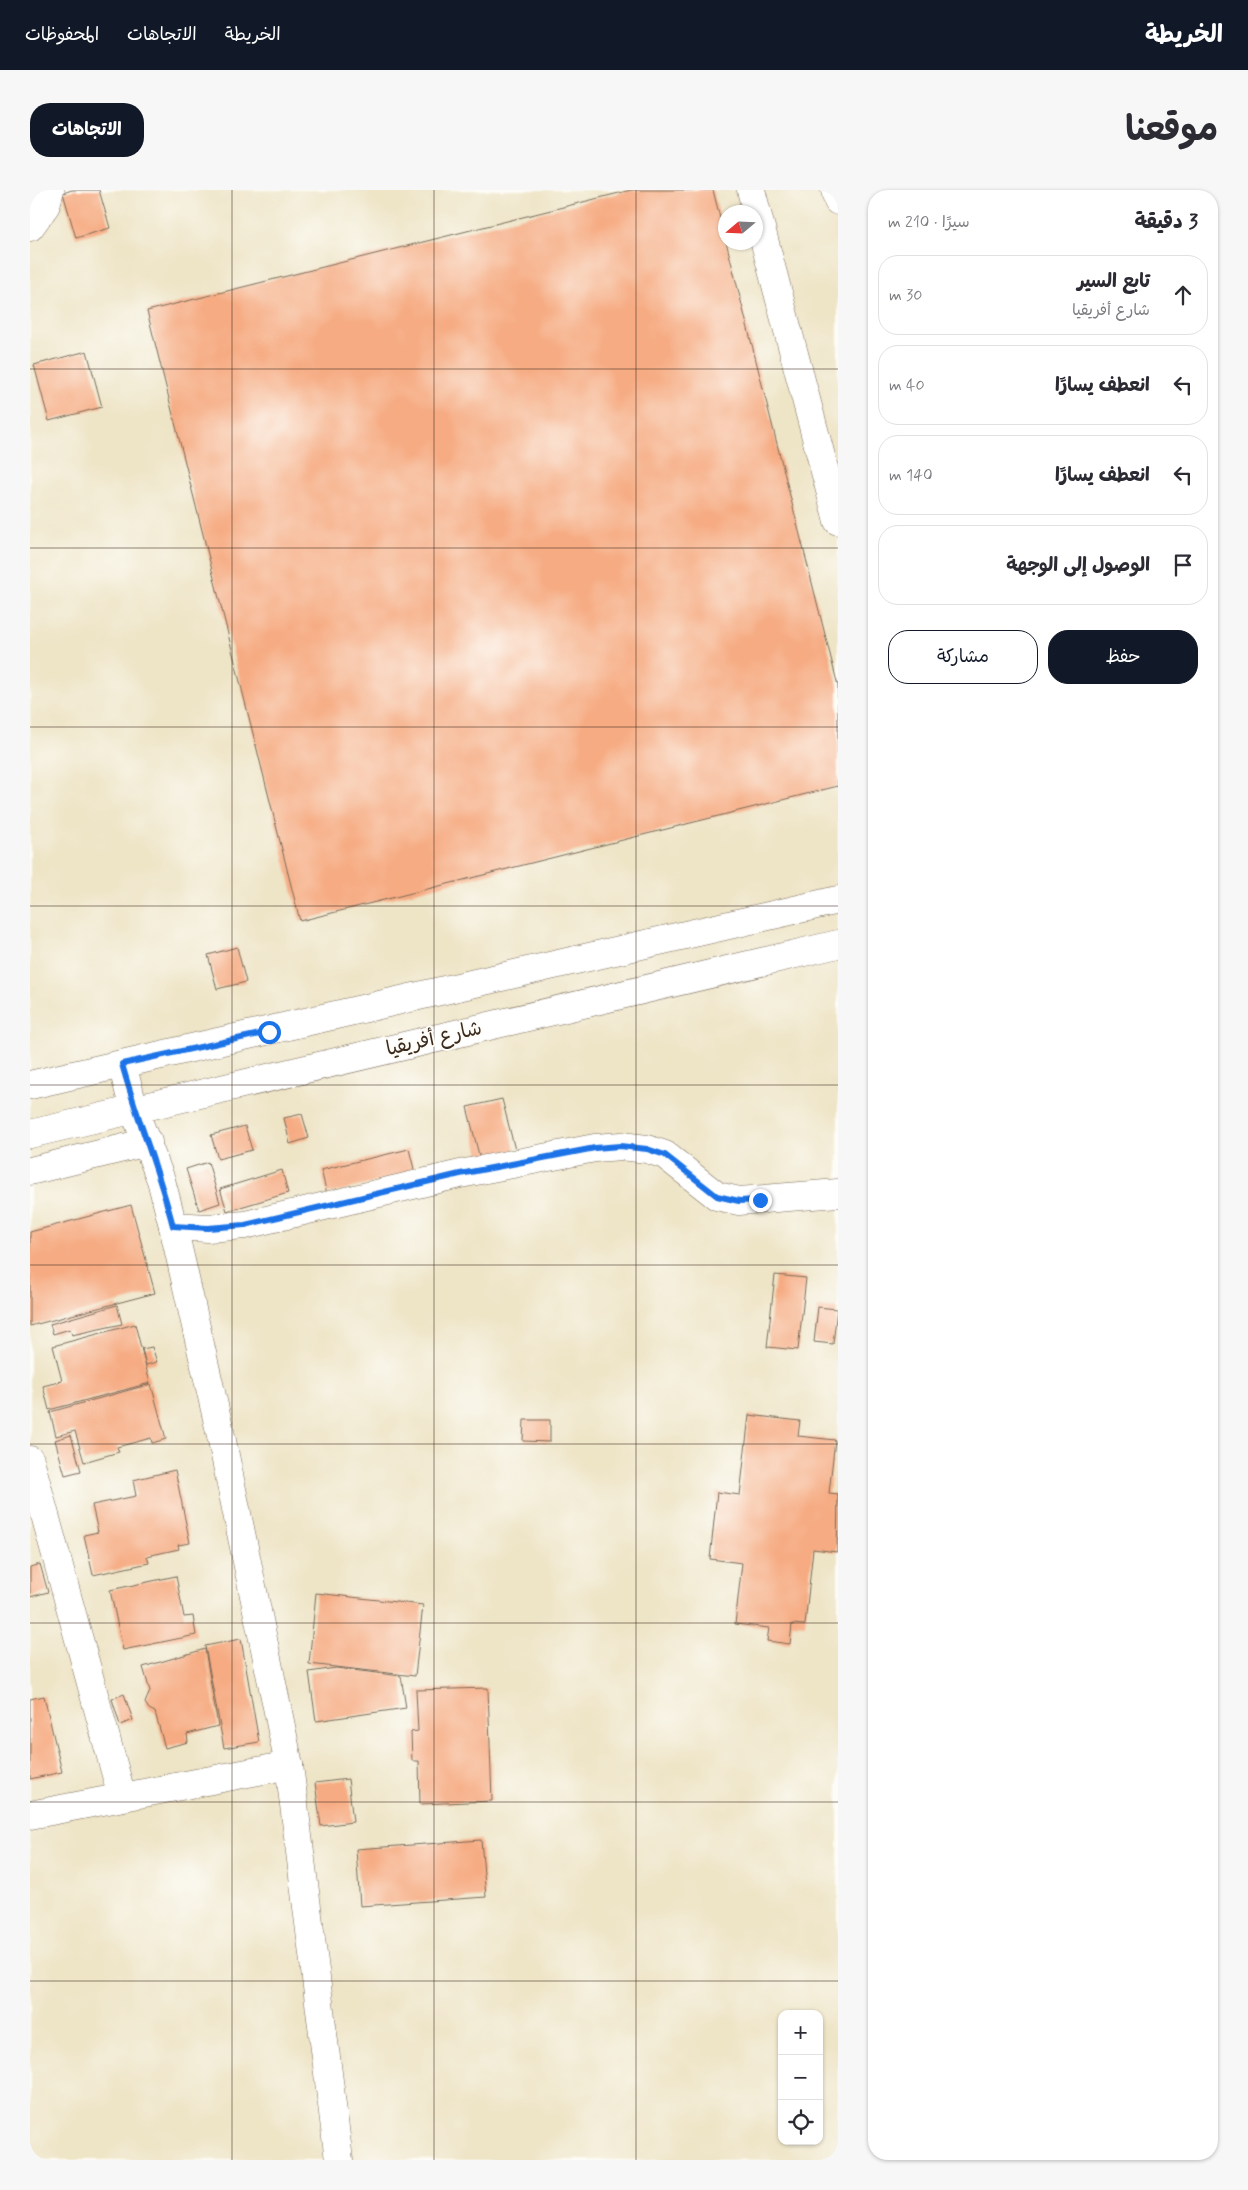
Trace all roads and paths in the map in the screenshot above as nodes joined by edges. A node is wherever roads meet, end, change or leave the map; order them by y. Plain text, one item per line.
1 (50, 190) edge
2 (751, 190) edge
3 (835, 190) edge
4 (838, 201) edge
5 (30, 227) edge
6 (838, 521) edge
7 (838, 900) edge
8 (838, 944) edge
9 (122, 1064) junction
10 (30, 1085) edge
11 (134, 1110) junction
12 (30, 1134) edge
13 (148, 1142) junction
14 (30, 1171) edge
15 (838, 1193) edge
16 (173, 1226) junction
17 (30, 1460) edge
18 (289, 1765) junction
19 (122, 1797) junction
20 (30, 1815) edge
21 (339, 2160) edge

1 - 5 street
2 - 6 street
3 - 4 street
7 - 9 street
8 - 11 street, شارع أفريقيا
9 - 10 street
9 - 11 street
11 - 12 street, شارع أفريقيا
11 - 13 street
13 - 14 street
13 - 16 street
15 - 16 street
16 - 18 street
17 - 19 street
18 - 19 street
18 - 21 street
19 - 20 street

